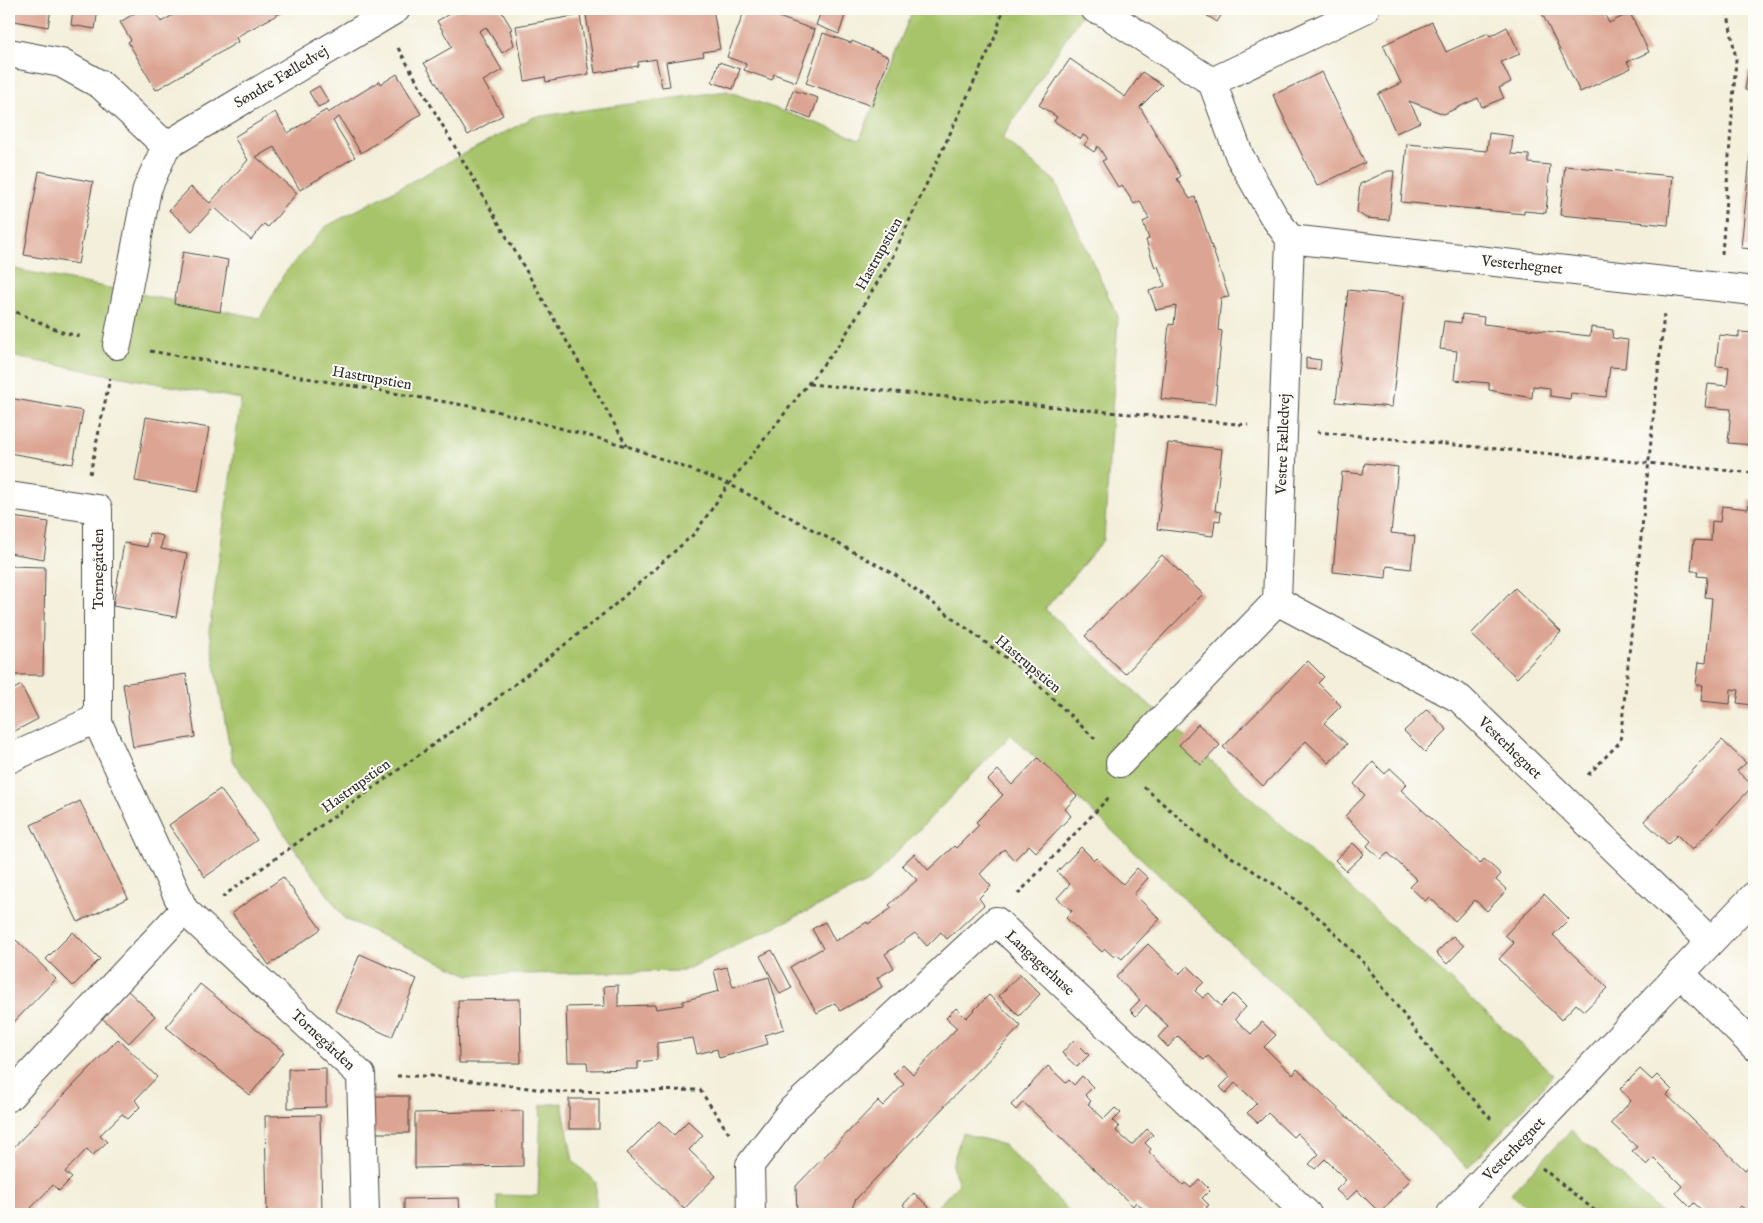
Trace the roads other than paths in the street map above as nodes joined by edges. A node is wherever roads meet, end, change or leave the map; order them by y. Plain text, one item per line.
1 (1095, 9) edge
2 (1365, 9) edge
3 (388, 13) edge
4 (9, 53) edge
5 (1212, 82) junction
6 (166, 146) junction
7 (1290, 239) junction
8 (1754, 290) edge
9 (116, 345) road end
10 (9, 496) edge
11 (1277, 600) junction
12 (98, 718) junction
13 (9, 759) edge
14 (1125, 769) road end
15 (1754, 896) edge
16 (184, 910) junction
17 (1710, 941) junction
18 (1680, 973) junction
19 (1754, 1046) edge
20 (9, 1097) edge
21 (366, 1214) edge
22 (751, 1214) edge
23 (1307, 1214) edge
24 (1451, 1214) edge

1 - 5 street
2 - 5 street
3 - 6 street, Søndre Fælledvej
4 - 6 street
5 - 7 street
6 - 9 street
7 - 8 street, Vesterhegnet
7 - 11 street, Vestre Fælledvej
10 - 12 street, Tornegården
11 - 14 street
11 - 17 street, Vesterhegnet
12 - 13 street
12 - 16 street, Tornegården
15 - 17 street, Vesterhegnet
16 - 20 street
16 - 21 street, Tornegården
17 - 18 street, Vesterhegnet
18 - 19 street
18 - 24 street, Vesterhegnet
22 - 23 street, Langagerhuse

